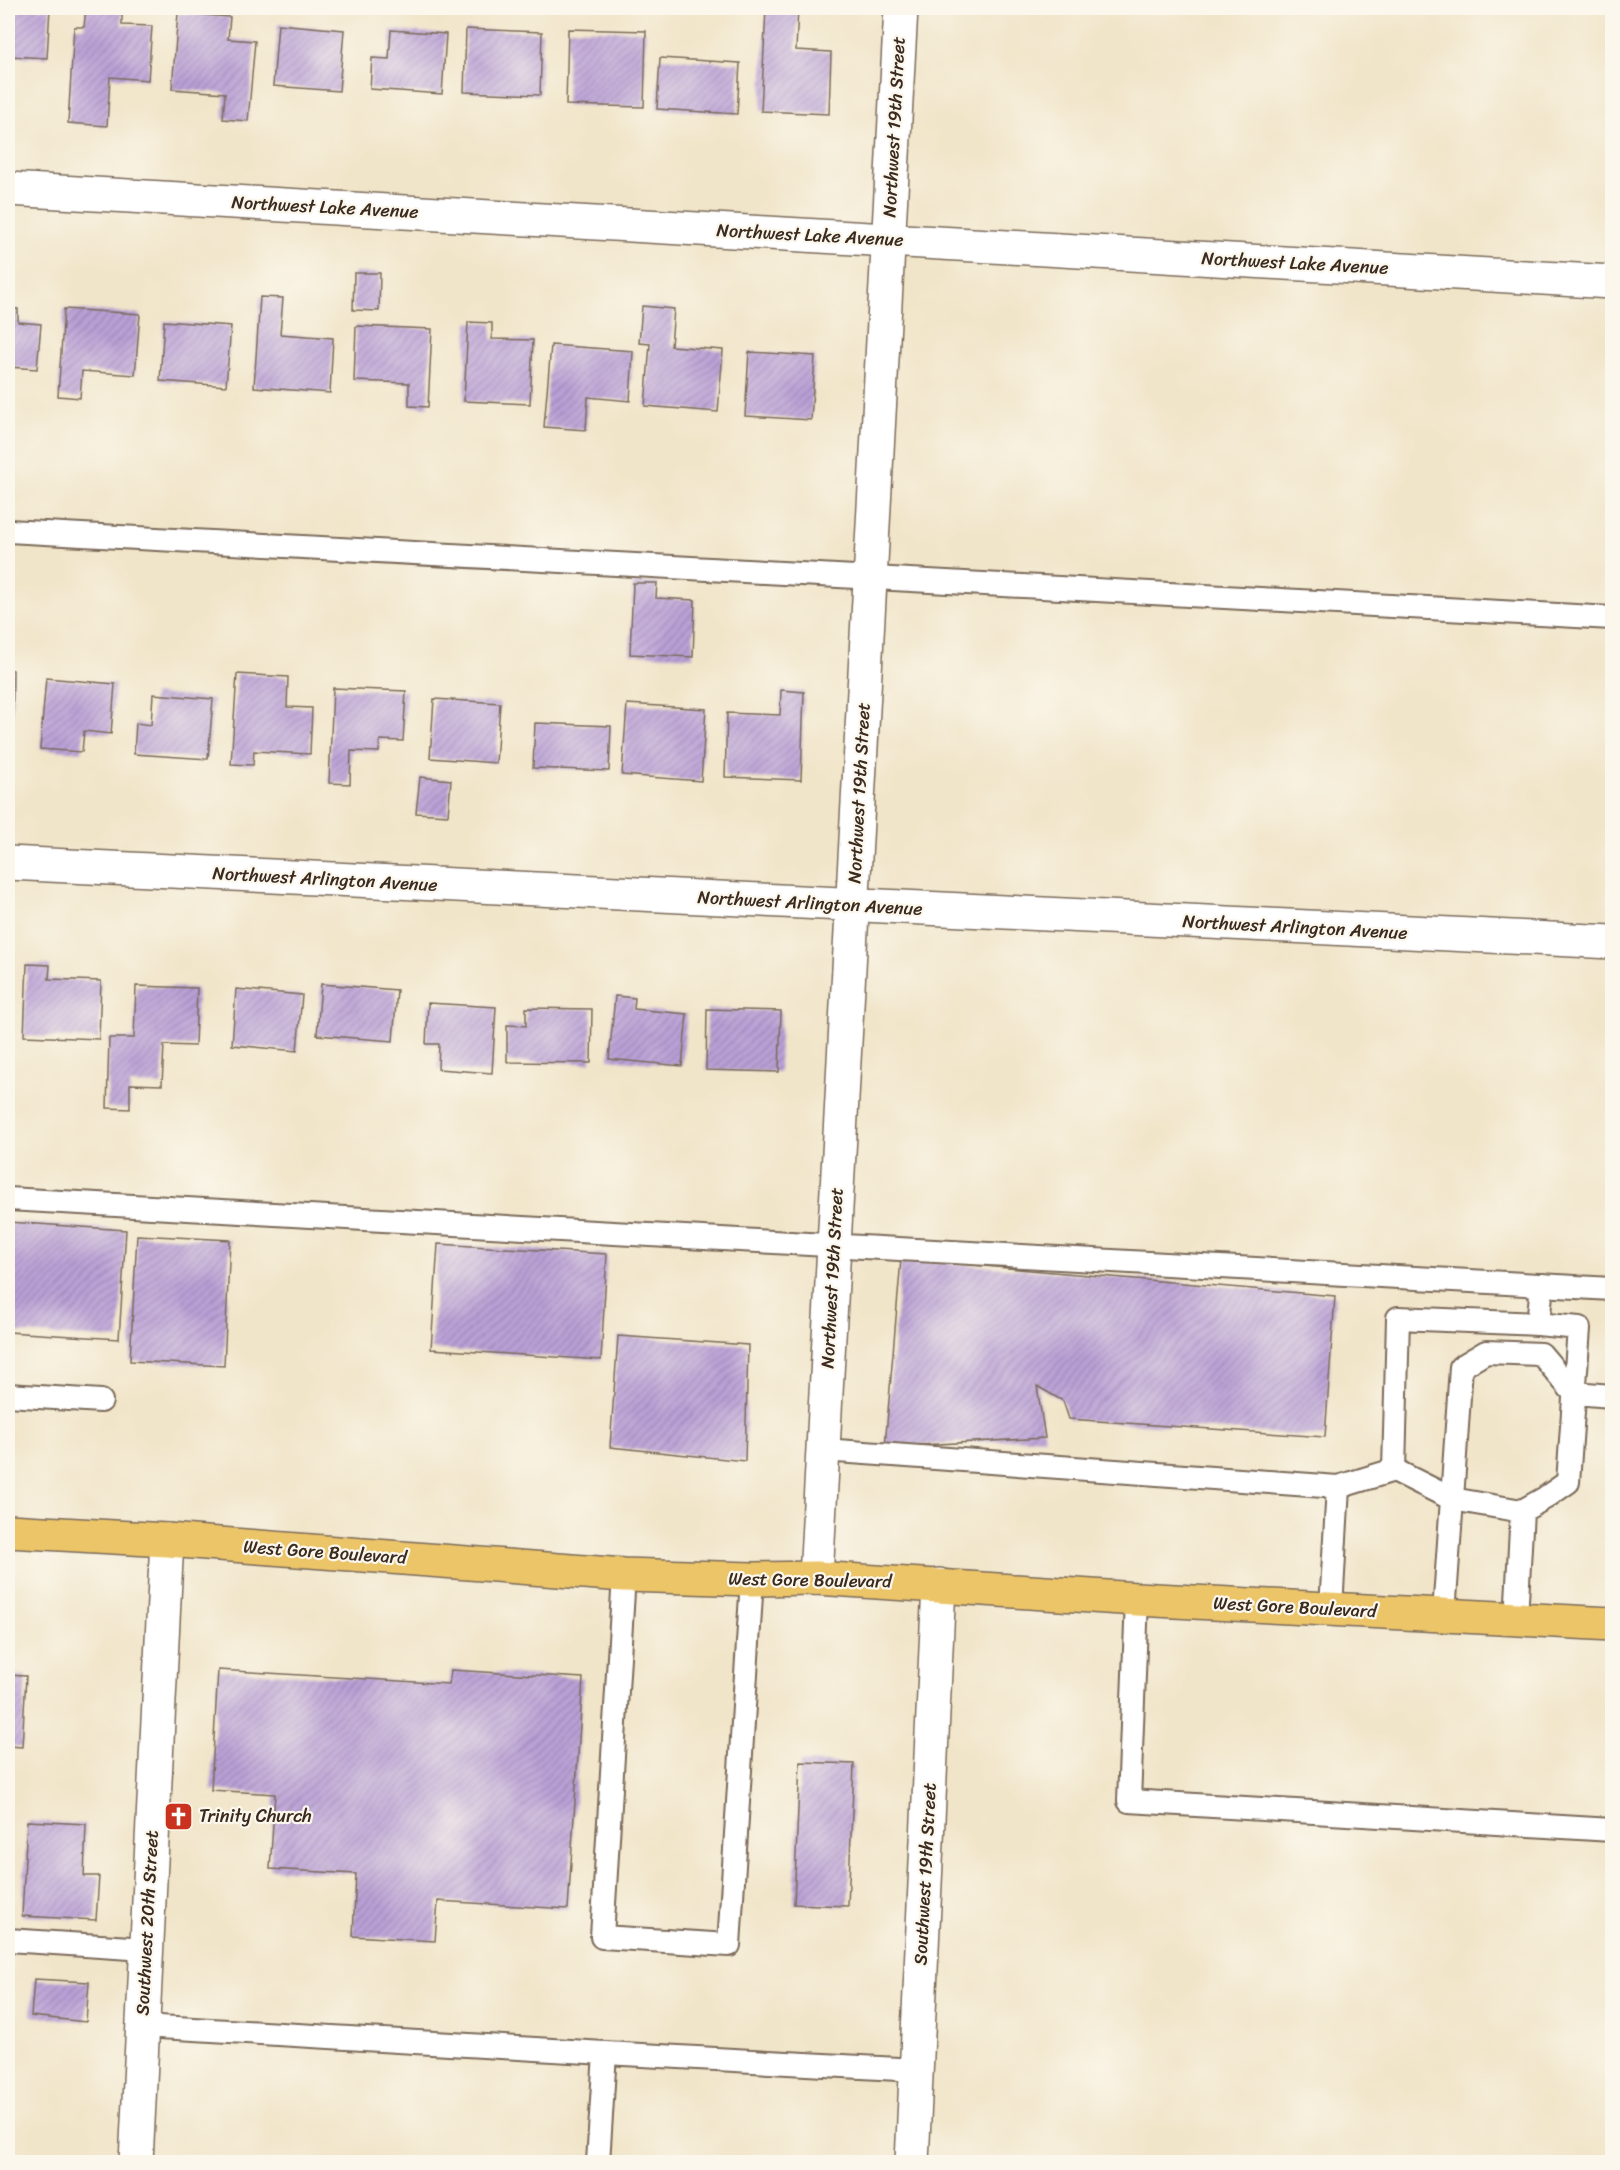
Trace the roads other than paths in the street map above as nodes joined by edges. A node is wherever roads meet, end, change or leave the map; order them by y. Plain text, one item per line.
1 (901, 8) edge
2 (8, 189) edge
3 (888, 240) junction
4 (1612, 282) edge
5 (8, 531) edge
6 (870, 577) junction
7 (1612, 618) edge
8 (8, 863) edge
9 (852, 905) junction
10 (1612, 942) edge
11 (8, 1199) edge
12 (834, 1246) junction
13 (1542, 1285) junction
14 (1612, 1289) edge
15 (1538, 1324) junction
16 (1574, 1393) junction
17 (8, 1395) edge
18 (1612, 1396) edge
19 (101, 1401) dead end
20 (823, 1450) junction
21 (1394, 1470) junction
22 (1338, 1487) junction
23 (1452, 1499) junction
24 (1522, 1511) junction
25 (8, 1531) edge
26 (167, 1540) junction
27 (624, 1575) junction
28 (816, 1578) junction
29 (752, 1579) junction
30 (939, 1585) junction
31 (1137, 1599) junction
32 (1330, 1608) junction
33 (1444, 1614) junction
34 (1516, 1619) junction
35 (1612, 1624) edge
36 (1612, 1830) edge
37 (8, 1940) edge
38 (146, 1949) junction
39 (142, 2026) junction
40 (605, 2053) junction
41 (917, 2070) junction
42 (136, 2163) edge
43 (598, 2163) edge
44 (912, 2163) edge

1 - 3 street, Northwest 19th Street
2 - 3 street, Northwest Lake Avenue
3 - 4 street, Northwest Lake Avenue
3 - 6 street, Northwest 19th Street
5 - 6 lane
6 - 7 lane
6 - 9 street, Northwest 19th Street
8 - 9 street, Northwest Arlington Avenue
9 - 10 street, Northwest Arlington Avenue
9 - 12 street, Northwest 19th Street
11 - 12 lane
12 - 13 lane
12 - 20 street, Northwest 19th Street
13 - 14 lane
13 - 15 lane
15 - 16 lane
15 - 21 lane
16 - 18 lane
16 - 23 lane
16 - 24 lane
17 - 19 lane
20 - 22 lane
20 - 28 street, Northwest 19th Street
21 - 22 lane
21 - 23 lane
22 - 32 lane
23 - 24 lane
23 - 33 lane
24 - 34 lane
25 - 26 main road, West Gore Boulevard
26 - 27 main road, West Gore Boulevard
26 - 38 street, Southwest 20th Street
27 - 29 main road, West Gore Boulevard
27 - 29 lane
28 - 29 main road, West Gore Boulevard
28 - 30 main road, West Gore Boulevard
30 - 31 main road, West Gore Boulevard
30 - 41 street, Southwest 19th Street
31 - 32 main road, West Gore Boulevard
31 - 36 lane
32 - 33 main road, West Gore Boulevard
33 - 34 main road, West Gore Boulevard
34 - 35 main road, West Gore Boulevard
37 - 38 lane
38 - 39 street, Southwest 20th Street
39 - 40 lane
39 - 42 street, Southwest 20th Street
40 - 41 lane
40 - 43 lane
41 - 44 street, Southwest 19th Street

